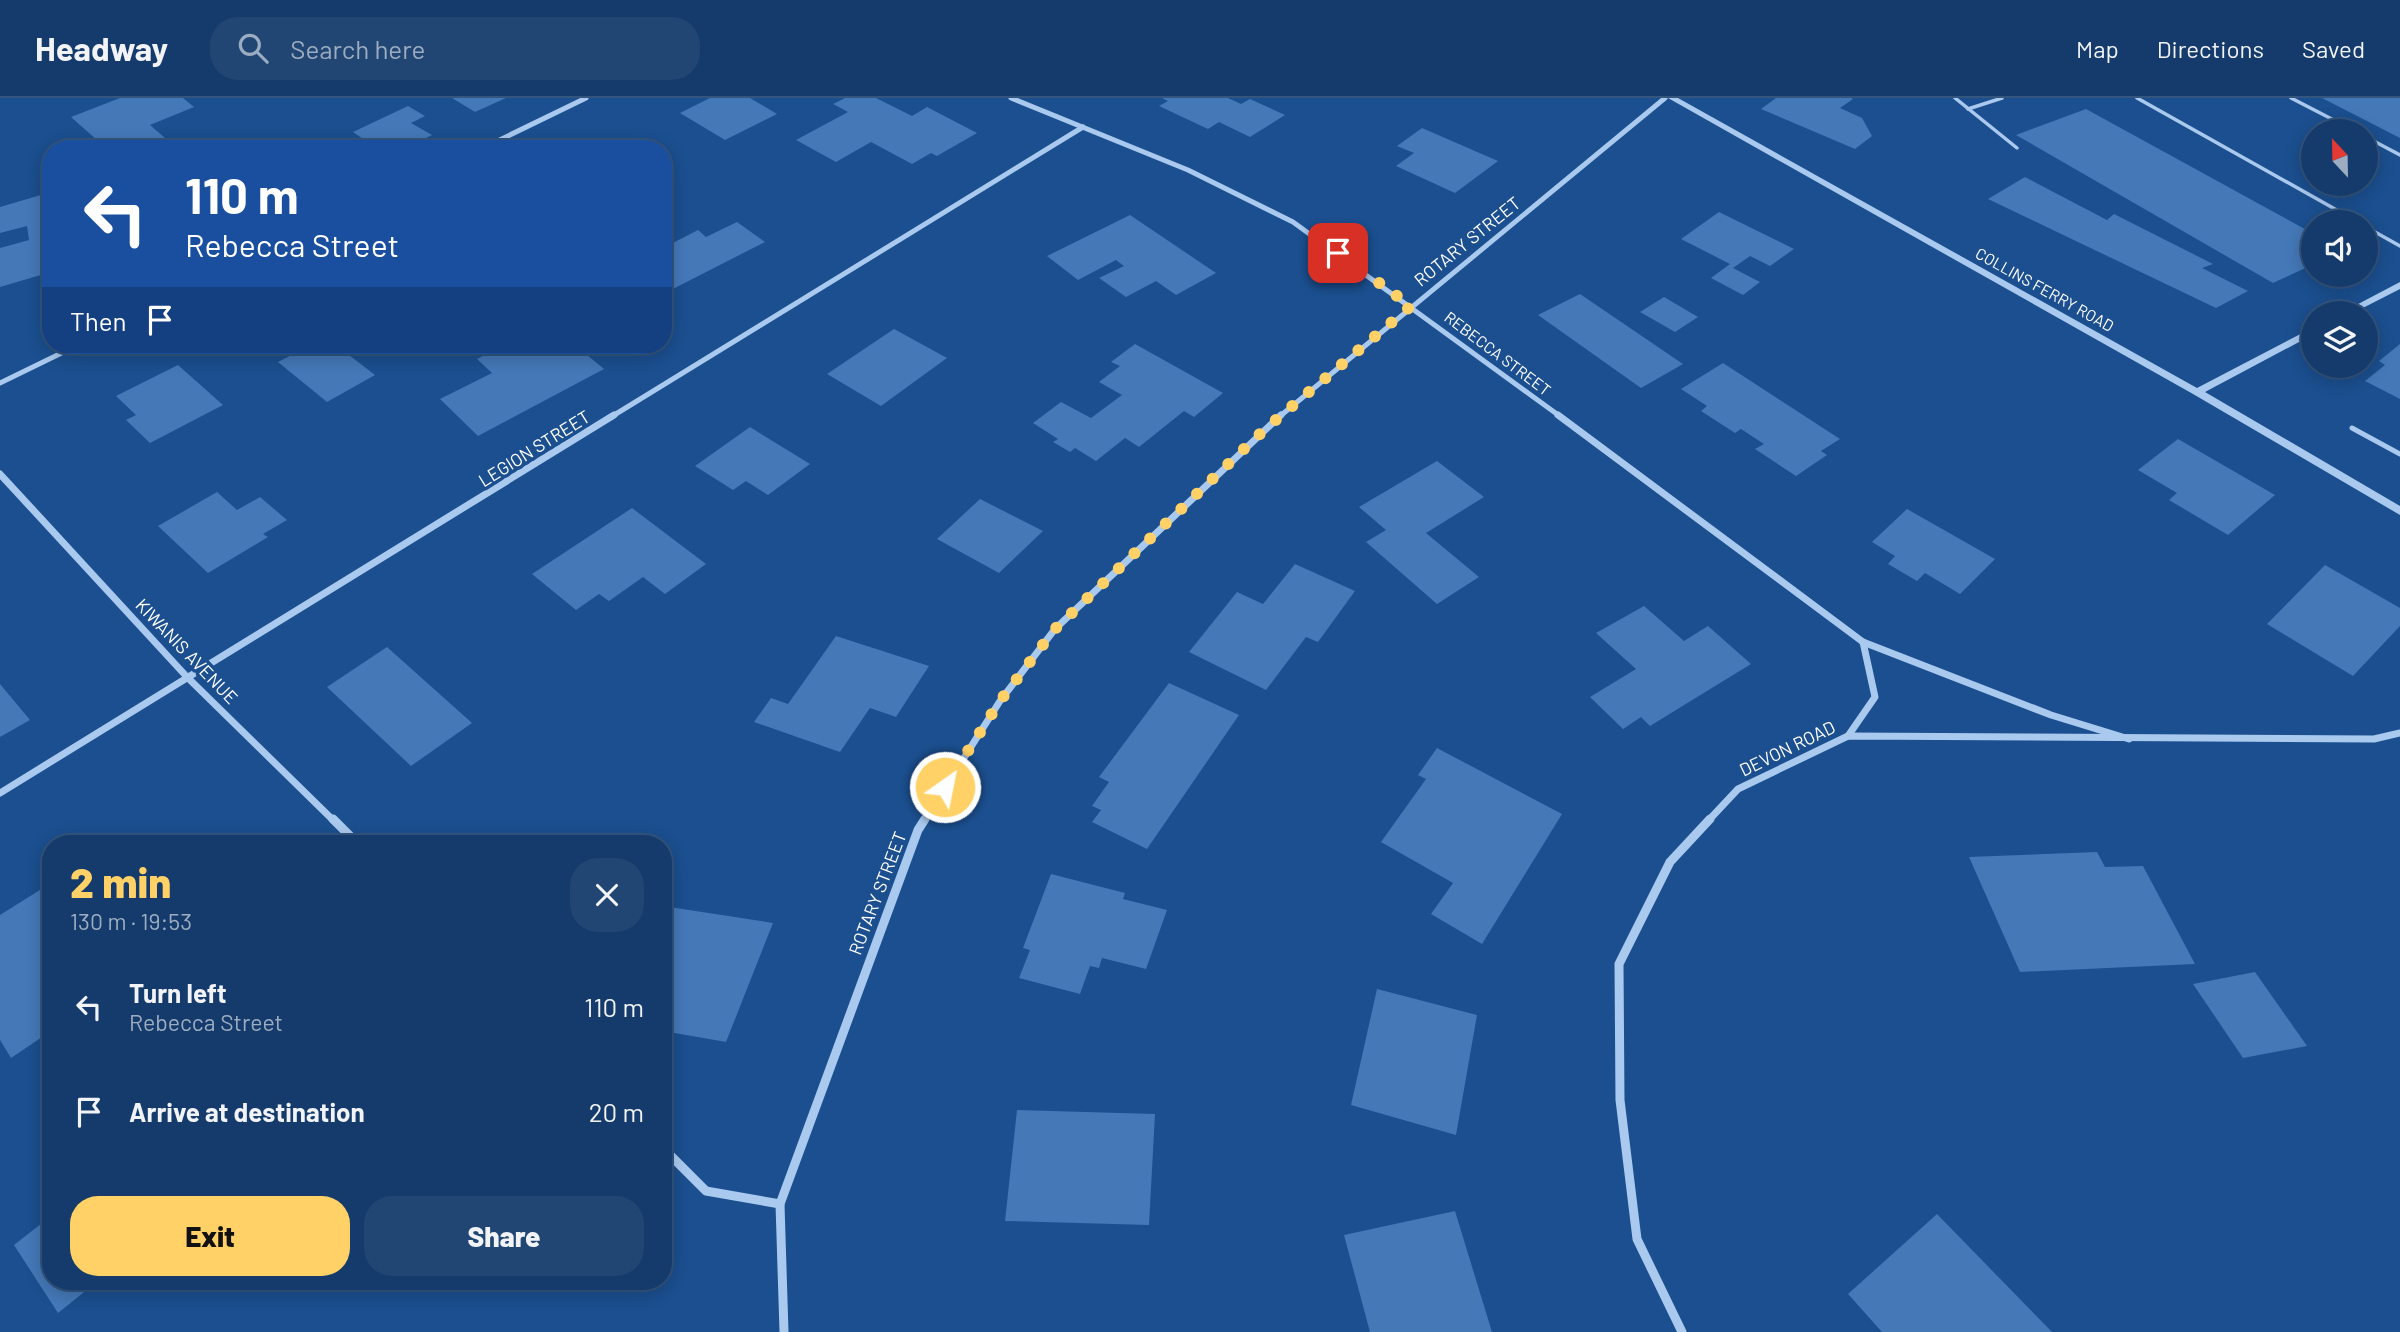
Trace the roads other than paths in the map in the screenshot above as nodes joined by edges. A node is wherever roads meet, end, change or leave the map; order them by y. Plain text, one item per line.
1 (586, 98) edge
2 (1012, 98) edge
3 (1665, 98) edge
4 (1672, 98) edge
5 (1955, 98) edge
6 (2002, 98) edge
7 (2137, 98) edge
8 (2291, 98) edge
9 (1968, 109) junction
10 (2332, 119) edge
11 (1083, 127) junction
12 (500, 140) edge
13 (2378, 143) edge
14 (2017, 148) dead end
15 (2400, 155) edge
16 (2337, 210) edge
17 (2378, 234) edge
18 (2400, 246) edge
19 (2400, 285) edge
20 (2369, 301) edge
21 (1411, 306) junction
22 (2301, 337) edge
23 (60, 354) edge
24 (0, 383) edge
25 (2196, 392) junction
26 (2352, 428) dead end
27 (2400, 454) edge
28 (0, 474) edge
29 (2400, 511) edge
30 (1863, 642) junction
31 (187, 677) junction
32 (2400, 733) edge
33 (1848, 736) junction
34 (2129, 739) junction
35 (0, 793) edge
36 (349, 835) edge
37 (672, 1157) edge
38 (780, 1204) junction
39 (784, 1332) edge
40 (1682, 1332) edge

1 - 12 street
2 - 11 street, REBECCA STREET
3 - 21 street, ROTARY STREET
4 - 25 street, COLLINS FERRY ROAD
5 - 9 lane
6 - 9 lane
7 - 16 lane
8 - 10 lane
9 - 14 lane
11 - 21 street, REBECCA STREET
11 - 31 street, LEGION STREET
13 - 15 lane
17 - 18 lane
19 - 20 street
21 - 30 street, REBECCA STREET
21 - 38 street, ROTARY STREET
22 - 25 street
23 - 24 street
25 - 29 street, COLLINS FERRY ROAD
26 - 27 lane
28 - 31 street, KIWANIS AVENUE
30 - 33 street
30 - 34 street, REBECCA STREET
31 - 35 street, LEGION STREET
31 - 36 street, KIWANIS AVENUE
32 - 34 street, DEVON ROAD
33 - 34 street, DEVON ROAD
33 - 40 street, DEVON ROAD
37 - 38 street
38 - 39 street, ROTARY STREET

